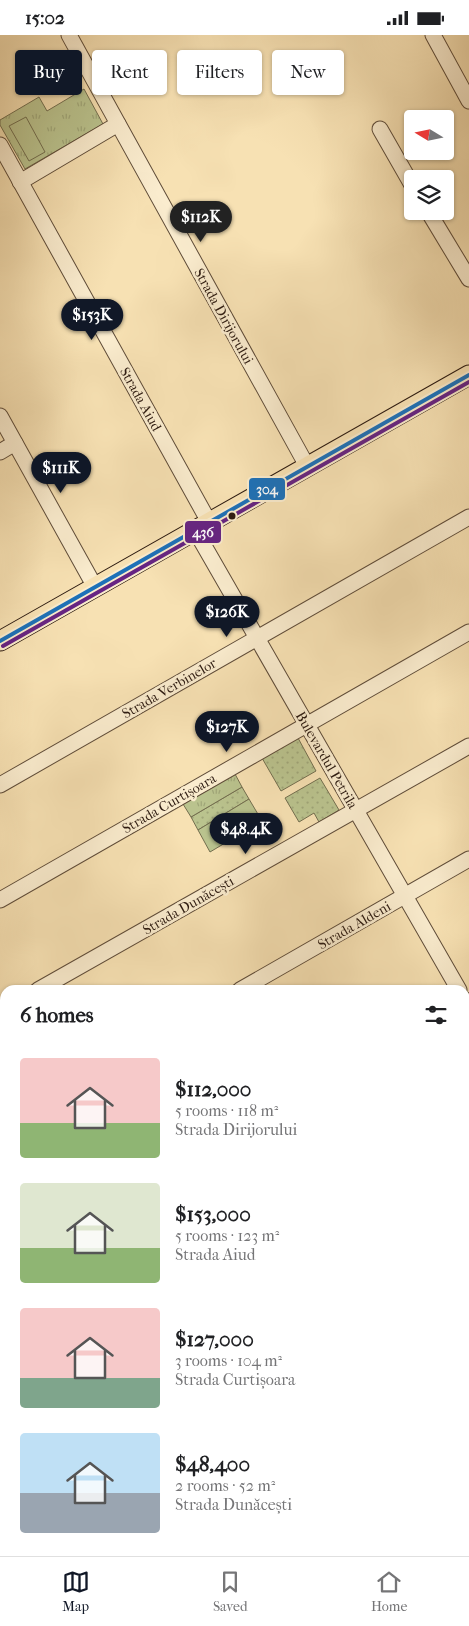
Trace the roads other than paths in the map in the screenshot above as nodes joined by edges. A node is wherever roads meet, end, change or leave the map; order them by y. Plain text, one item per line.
1 (69, 35) edge
2 (433, 35) edge
3 (469, 101) edge
4 (118, 124) junction
5 (380, 129) dead end
6 (0, 145) edge
7 (404, 171) edge
8 (20, 182) junction
9 (433, 220) edge
10 (469, 279) edge
11 (469, 375) edge
12 (0, 416) edge
13 (15, 443) junction
14 (0, 452) edge
15 (307, 466) junction
16 (51, 488) dead end
17 (469, 517) edge
18 (202, 526) junction
19 (99, 585) junction
20 (469, 632) edge
21 (257, 638) junction
22 (0, 641) edge
23 (307, 724) junction
24 (469, 746) edge
25 (0, 785) edge
26 (356, 810) junction
27 (469, 859) edge
28 (405, 896) junction
29 (0, 900) edge
30 (47, 985) edge
31 (249, 985) edge
32 (458, 985) edge

1 - 4 street, Strada Dirijorului
2 - 3 street
4 - 8 street
4 - 15 street, Strada Dirijorului
5 - 7 street
6 - 8 street, Strada Aiud
8 - 18 street, Strada Aiud
9 - 10 street
11 - 15 main road
12 - 13 street
13 - 14 street
13 - 19 street
15 - 18 main road
16 - 19 street
17 - 21 street, Strada Verbinelor
18 - 19 main road
18 - 21 street, Bulevardul Petrila
19 - 22 main road
20 - 23 street, Strada Curtișoara
21 - 23 street, Bulevardul Petrila
21 - 25 street, Strada Verbinelor
23 - 26 street, Bulevardul Petrila
23 - 29 street, Strada Curtișoara
24 - 26 street, Strada Dunăcești
26 - 28 street, Bulevardul Petrila
26 - 30 street, Strada Dunăcești
27 - 28 street, Strada Aldeni
28 - 31 street, Strada Aldeni
28 - 32 street, Bulevardul Petrila

